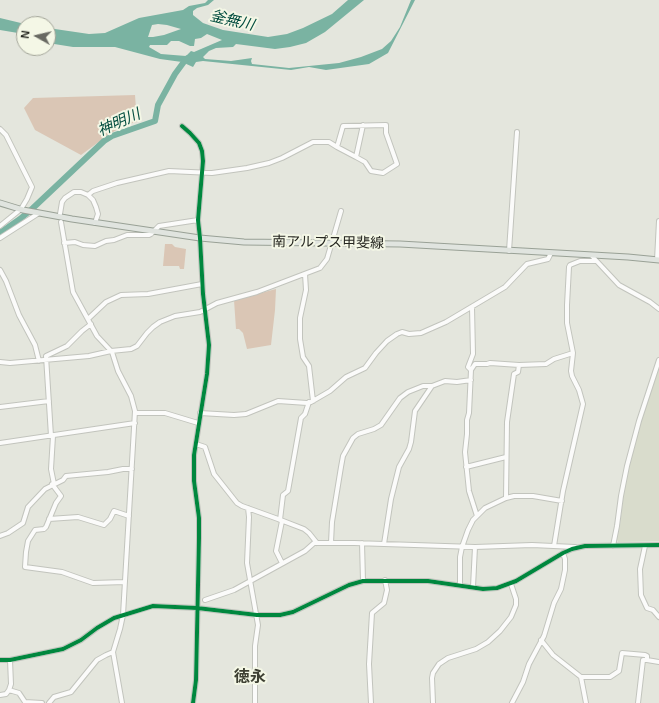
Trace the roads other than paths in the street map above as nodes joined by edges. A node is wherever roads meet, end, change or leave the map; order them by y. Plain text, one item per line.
1 (363, 125) junction
2 (182, 126) dead end
3 (0, 129) edge
4 (517, 132) dead end
5 (337, 147) junction
6 (356, 157) junction
7 (203, 174) junction
8 (88, 195) junction
9 (0, 203) edge
10 (22, 210) junction
11 (341, 211) dead end
12 (37, 213) junction
13 (60, 214) dead end
14 (198, 220) junction
15 (659, 221) edge
16 (61, 222) dead end
17 (95, 222) junction
18 (0, 226) edge
19 (154, 230) junction
20 (0, 238) edge
21 (200, 238) junction
22 (64, 243) junction
23 (332, 243) junction
24 (509, 251) junction
25 (551, 253) junction
26 (579, 254) junction
27 (591, 255) junction
28 (658, 260) edge
29 (580, 261) junction
30 (596, 261) junction
31 (0, 270) edge
32 (305, 274) junction
33 (202, 284) junction
34 (472, 307) junction
35 (205, 309) junction
36 (659, 309) edge
37 (88, 320) junction
38 (91, 324) junction
39 (111, 351) junction
40 (573, 353) junction
41 (46, 360) junction
42 (659, 360) edge
43 (39, 361) junction
44 (0, 362) edge
45 (519, 365) junction
46 (472, 370) junction
47 (471, 380) junction
48 (432, 386) junction
49 (49, 401) junction
50 (311, 402) junction
51 (0, 407) edge
52 (135, 413) junction
53 (200, 413) junction
54 (135, 423) junction
55 (198, 423) junction
56 (52, 436) junction
57 (0, 443) edge
58 (196, 444) junction
59 (506, 457) junction
60 (466, 467) junction
61 (132, 469) junction
62 (53, 484) junction
63 (506, 498) junction
64 (562, 501) junction
65 (248, 508) junction
66 (129, 516) junction
67 (477, 516) junction
68 (49, 519) junction
69 (281, 520) junction
70 (0, 536) edge
71 (317, 543) junction
72 (331, 543) junction
73 (362, 543) junction
74 (384, 544) junction
75 (659, 545) edge
76 (554, 546) junction
77 (613, 546) junction
78 (645, 546) junction
79 (462, 547) junction
80 (475, 547) junction
81 (577, 547) junction
82 (563, 553) junction
83 (282, 563) junction
84 (385, 580) junction
85 (250, 581) junction
86 (363, 581) junction
87 (125, 582) junction
88 (511, 584) junction
89 (460, 585) junction
90 (473, 587) junction
91 (205, 600) dead end
92 (197, 608) junction
93 (122, 615) junction
94 (257, 615) junction
95 (659, 617) edge
96 (541, 640) junction
97 (113, 652) junction
98 (0, 660) edge
99 (10, 660) junction
100 (647, 660) junction
101 (659, 662) edge
102 (581, 677) junction
103 (9, 690) junction
104 (0, 695) edge
105 (42, 703) edge
106 (49, 703) edge
107 (122, 703) edge
108 (193, 703) edge
109 (255, 703) edge
110 (371, 703) edge
111 (433, 703) edge
112 (512, 703) edge
113 (586, 703) edge
114 (638, 703) edge

1 - 5 street
1 - 6 street
1 - 6 street
2 - 7 street
3 - 10 street
4 - 24 street
5 - 6 street
5 - 7 street
7 - 8 street
7 - 14 street
8 - 13 street
8 - 17 street
9 - 10 main road, 南アルプス甲斐線
10 - 12 main road, 南アルプス甲斐線
10 - 18 street
11 - 23 street
12 - 17 main road, 南アルプス甲斐線
12 - 20 street
14 - 19 street
14 - 21 street
15 - 28 street
16 - 22 street
17 - 19 main road, 南アルプス甲斐線
19 - 21 main road, 南アルプス甲斐線
19 - 22 street
21 - 23 main road, 南アルプス甲斐線
21 - 33 street
22 - 37 street
23 - 24 main road, 南アルプス甲斐線
23 - 32 street
24 - 25 main road, 南アルプス甲斐線
25 - 26 main road, 南アルプス甲斐線
25 - 34 street
26 - 27 main road, 南アルプス甲斐線
26 - 29 street
27 - 28 main road, 南アルプス甲斐線
27 - 30 street
29 - 30 street
29 - 40 street
30 - 36 street
31 - 43 street
32 - 35 street
32 - 50 street
33 - 35 street
33 - 37 street
34 - 46 street
34 - 50 street
35 - 39 street
35 - 53 street
37 - 38 street
38 - 39 street
38 - 41 street
39 - 41 street
39 - 52 street
40 - 45 street
40 - 64 street
41 - 43 street
41 - 49 street
42 - 77 street
43 - 44 street
45 - 46 street
45 - 59 street
46 - 47 street
47 - 48 street
47 - 60 street
48 - 72 street
48 - 74 street
49 - 51 street
49 - 56 street
50 - 53 street
50 - 69 street
52 - 54 street
52 - 55 street
53 - 55 street
54 - 56 street
54 - 61 street
55 - 58 street
56 - 57 street
56 - 62 street
58 - 65 street
58 - 92 street
59 - 60 street
59 - 63 street
60 - 67 street
61 - 62 street
61 - 66 street
62 - 68 street
62 - 70 street
63 - 64 street
63 - 67 street
64 - 76 street
65 - 69 street
65 - 85 street
66 - 68 street
66 - 87 street
67 - 79 street
68 - 87 street
69 - 71 street
69 - 83 street
71 - 72 street
71 - 83 street
72 - 73 street
73 - 74 street
73 - 86 street
74 - 79 street
75 - 78 street
76 - 80 street
76 - 81 street
77 - 78 street
77 - 81 street
78 - 95 street
79 - 80 street
79 - 89 street
80 - 90 street
81 - 82 street
82 - 88 street
82 - 96 street
83 - 85 street
84 - 86 street
84 - 89 street
84 - 110 street
85 - 91 street
85 - 94 street
86 - 94 street
87 - 93 street
88 - 90 street
88 - 111 street
89 - 90 street
92 - 93 street
92 - 94 street
92 - 108 street
93 - 97 street
93 - 99 street
94 - 109 street
96 - 102 street
96 - 112 street
97 - 106 street
97 - 107 street
98 - 99 street
99 - 103 street
100 - 101 street
100 - 102 street
100 - 114 street
102 - 113 street
103 - 104 street
103 - 105 street

